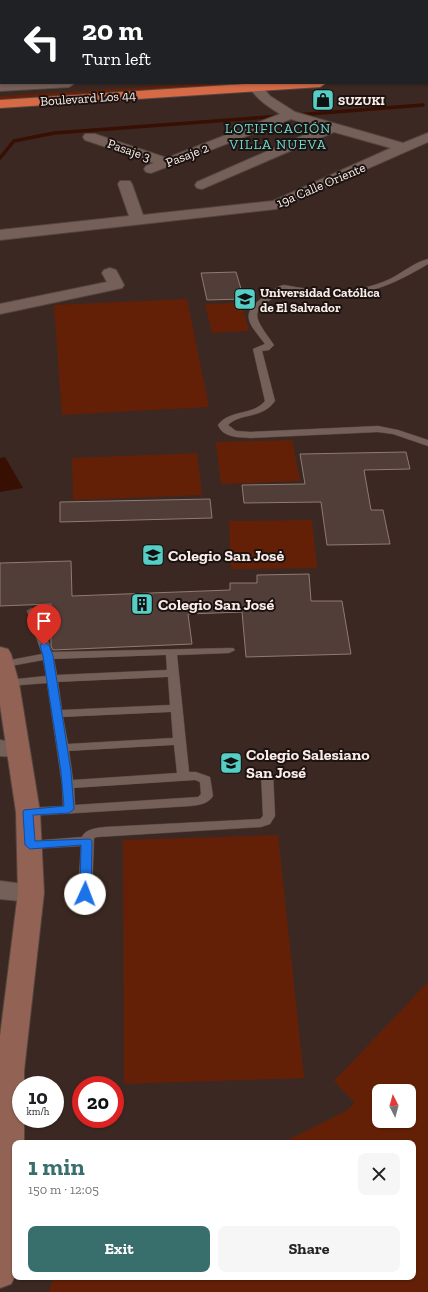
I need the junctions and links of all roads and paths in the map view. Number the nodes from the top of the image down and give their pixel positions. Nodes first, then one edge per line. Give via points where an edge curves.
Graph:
1 (52, 84) edge
2 (152, 84) edge
3 (304, 84) edge
4 (0, 87) edge
5 (255, 87) junction
6 (0, 94) edge
7 (0, 104) edge
8 (290, 115) junction
9 (333, 127) junction
10 (90, 137) dead end
11 (428, 137) edge
12 (405, 148) junction
13 (168, 163) junction
14 (151, 169) dead end
15 (125, 184) dead end
16 (202, 184) dead end
17 (138, 221) junction
18 (0, 235) edge
19 (428, 261) edge
20 (110, 273) dead end
21 (0, 309) edge
22 (428, 443) edge
23 (32, 610) dead end
24 (229, 650) dead end
25 (171, 652) junction
26 (48, 656) junction
27 (4, 667) edge
28 (173, 674) junction
29 (52, 679) junction
30 (177, 708) junction
31 (57, 714) junction
32 (180, 741) junction
33 (9, 748) edge
34 (62, 748) junction
35 (267, 773) dead end
36 (183, 776) junction
37 (68, 784) junction
38 (69, 809) junction
39 (28, 812) junction
40 (87, 841) junction
41 (30, 845) junction
42 (0, 890) edge
43 (31, 892) junction
44 (85, 894) dead end
45 (5, 1070) edge
46 (2, 1257) edge

1 - 4 street
2 - 6 highway, Boulevard Los 44
3 - 5 highway, Boulevard Los 44
5 - 7 highway, Boulevard Los 44
5 - 8 street via 265,99
8 - 9 street
8 - 13 street, Pasaje 2
9 - 12 street
9 - 16 street
10 - 13 street, Pasaje 3
11 - 12 street, 19a Calle Oriente
12 - 17 street, 19a Calle Oriente via 276,205
13 - 14 street, Pasaje 2
15 - 17 street
17 - 18 street, 19a Calle Oriente
19 - 22 lane via 378,287 332,295 284,287 256,306 252,316 270,345 256,349 270,401 259,410 228,420 223,425 228,432 250,435 378,429
20 - 21 street via 116,284
23 - 26 lane
24 - 25 lane
25 - 26 lane
25 - 28 lane
26 - 27 lane
26 - 29 lane
27 - 29 lane
27 - 33 street
28 - 29 lane
28 - 30 lane
29 - 31 lane
30 - 31 lane
30 - 32 lane
31 - 34 lane
32 - 34 lane
32 - 36 lane
33 - 39 street
34 - 37 lane
35 - 40 lane via 269,816 261,823 105,831 88,836
36 - 37 lane
36 - 38 lane via 196,776 206,780 207,796 190,802
37 - 38 lane
38 - 39 lane
39 - 41 street
40 - 41 lane
40 - 44 lane
41 - 43 street
42 - 43 street
43 - 45 street
45 - 46 street via 9,1186

